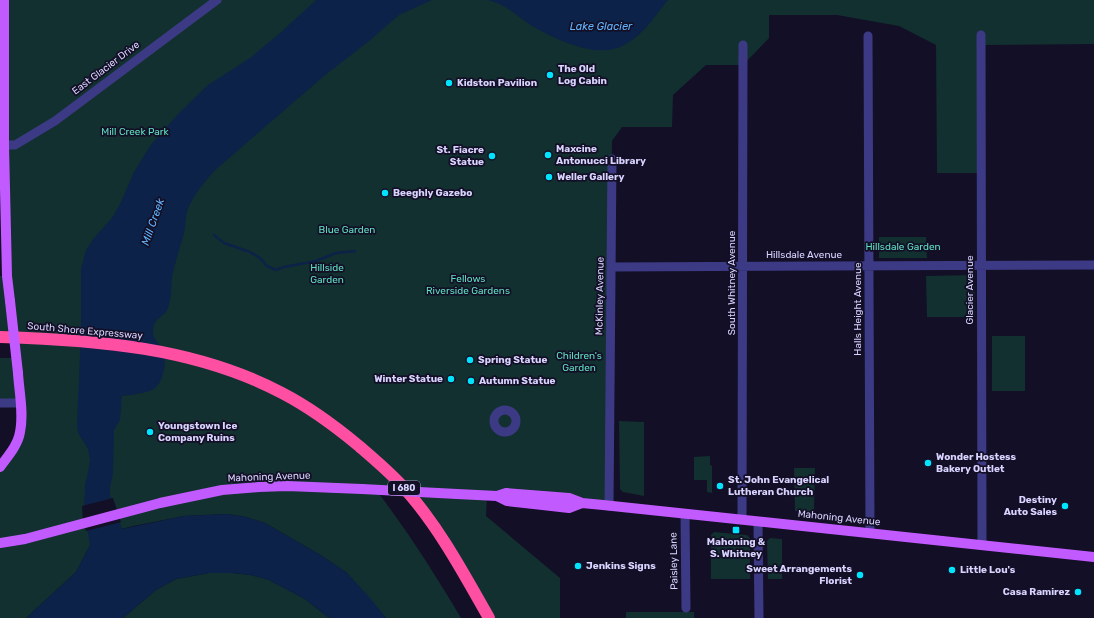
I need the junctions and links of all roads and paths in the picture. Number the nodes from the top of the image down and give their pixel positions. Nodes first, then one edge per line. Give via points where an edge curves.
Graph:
1 (4, 0) edge
2 (217, 0) edge
3 (2, 22) edge
4 (981, 35) dead end
5 (868, 36) dead end
6 (743, 45) dead end
7 (2, 145) edge
8 (612, 159) dead end
9 (981, 265) junction
10 (1094, 265) edge
11 (743, 266) junction
12 (869, 266) junction
13 (611, 267) junction
14 (4, 276) edge
15 (0, 338) edge
16 (0, 403) edge
17 (20, 403) junction
18 (0, 467) edge
19 (608, 506) junction
20 (685, 514) junction
21 (742, 520) junction
22 (758, 522) junction
23 (870, 533) junction
24 (0, 543) edge
25 (982, 545) junction
26 (1094, 557) edge
27 (686, 608) dead end
28 (489, 618) edge
29 (759, 618) edge

1 - 3 main road
2 - 7 street, East Glacier Drive via 55,121 15,145
3 - 7 main road
4 - 9 street, Glacier Avenue
5 - 12 street, Halls Height Avenue
6 - 11 street, South Whitney Avenue
7 - 14 main road
8 - 13 street, McKinley Avenue
9 - 10 street, Hillsdale Avenue
9 - 12 street, Hillsdale Avenue
9 - 25 street, Glacier Avenue
11 - 12 street, Hillsdale Avenue
11 - 13 street, Hillsdale Avenue
11 - 21 street, South Whitney Avenue
12 - 23 street, Halls Height Avenue
13 - 19 street, McKinley Avenue
14 - 17 main road, bridge via 10,301
15 - 28 highway, South Shore Expressway / I 680 via 130,346 173,354 239,374 282,393 348,437 405,489 449,549
16 - 17 street
17 - 18 main road via 21,431
19 - 20 main road, Mahoning Avenue
19 - 24 main road, Mahoning Avenue, bridge via 582,503 569,498 506,493 498,496 287,486 235,489 184,497 25,539
20 - 21 main road, Mahoning Avenue
20 - 27 street, Paisley Lane
21 - 22 main road, Mahoning Avenue
22 - 23 main road, Mahoning Avenue
22 - 29 street
23 - 25 main road, Mahoning Avenue
25 - 26 main road, Mahoning Avenue

